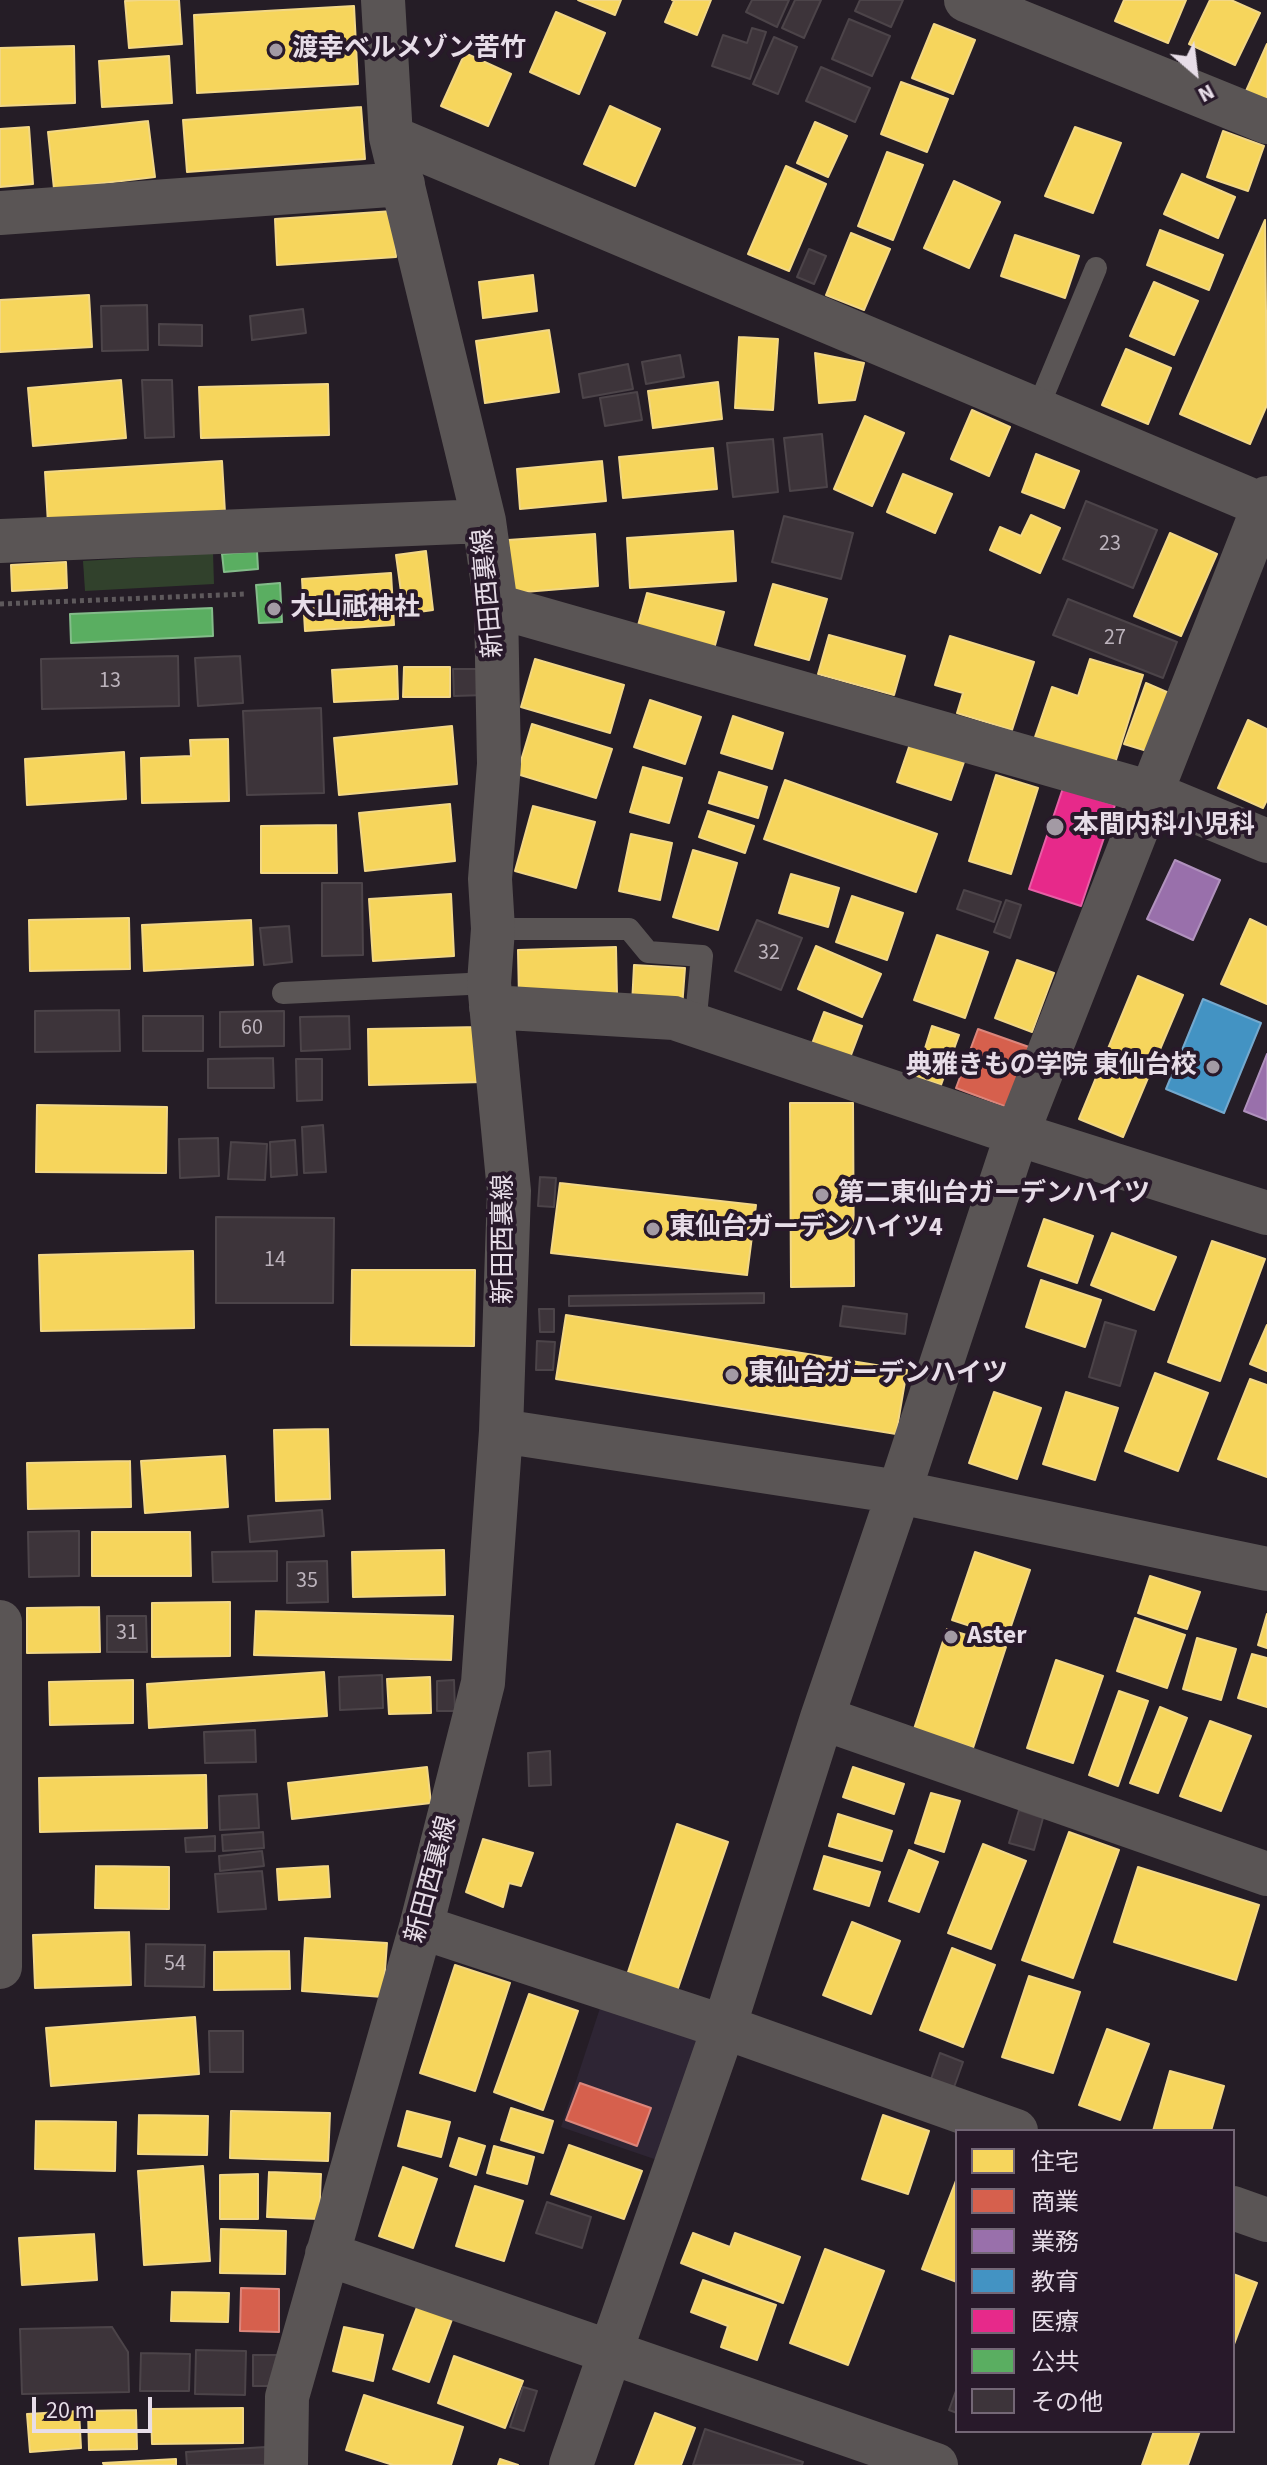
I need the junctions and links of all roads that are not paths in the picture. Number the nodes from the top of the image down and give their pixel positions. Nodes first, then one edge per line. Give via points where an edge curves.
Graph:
1 (383, 0) edge
2 (966, 0) edge
3 (1267, 122) edge
4 (391, 137) junction
5 (403, 184) junction
6 (0, 213) edge
7 (1096, 268) dead end
8 (1037, 410) junction
9 (1266, 504) edge
10 (484, 521) junction
11 (0, 541) edge
12 (496, 606) junction
13 (1151, 793) junction
14 (1267, 841) edge
15 (493, 929) junction
16 (283, 993) dead end
17 (490, 995) junction
18 (695, 1025) junction
19 (1017, 1134) junction
20 (1267, 1213) edge
21 (501, 1431) junction
22 (899, 1492) junction
23 (1267, 1569) edge
24 (0, 1622) edge
25 (822, 1718) junction
26 (1267, 1874) edge
27 (421, 1927) junction
28 (0, 1930) edge
29 (0, 1967) edge
30 (724, 2027) junction
31 (1010, 2129) edge
32 (1235, 2209) edge
33 (1267, 2220) edge
34 (327, 2254) junction
35 (610, 2353) junction
36 (286, 2465) edge
37 (571, 2465) edge
38 (936, 2465) edge

1 - 4 street, 新田西裏線
2 - 3 street
4 - 5 street, 新田西裏線
4 - 8 street
5 - 6 street
5 - 10 street, 新田西裏線
7 - 8 lane
8 - 9 street
9 - 13 street
10 - 11 street
10 - 12 street, 新田西裏線
12 - 13 street
12 - 15 street, 新田西裏線 via 499,764 490,879
13 - 14 street
13 - 19 street
15 - 17 street, 新田西裏線
15 - 18 lane via 629,929 648,952 702,956
16 - 17 lane
17 - 18 street
17 - 21 street, 新田西裏線 via 509,1191
18 - 19 street
19 - 20 street
19 - 22 street
21 - 22 street
21 - 27 street, 新田西裏線 via 483,1683
22 - 23 street
22 - 25 street
24 - 28 street
25 - 26 street
25 - 30 street
27 - 30 street
27 - 34 street, 新田西裏線
28 - 29 street
30 - 31 street
30 - 35 street
32 - 33 street
34 - 35 street
34 - 36 street, 新田西裏線 via 287,2397
35 - 37 street
35 - 38 street

